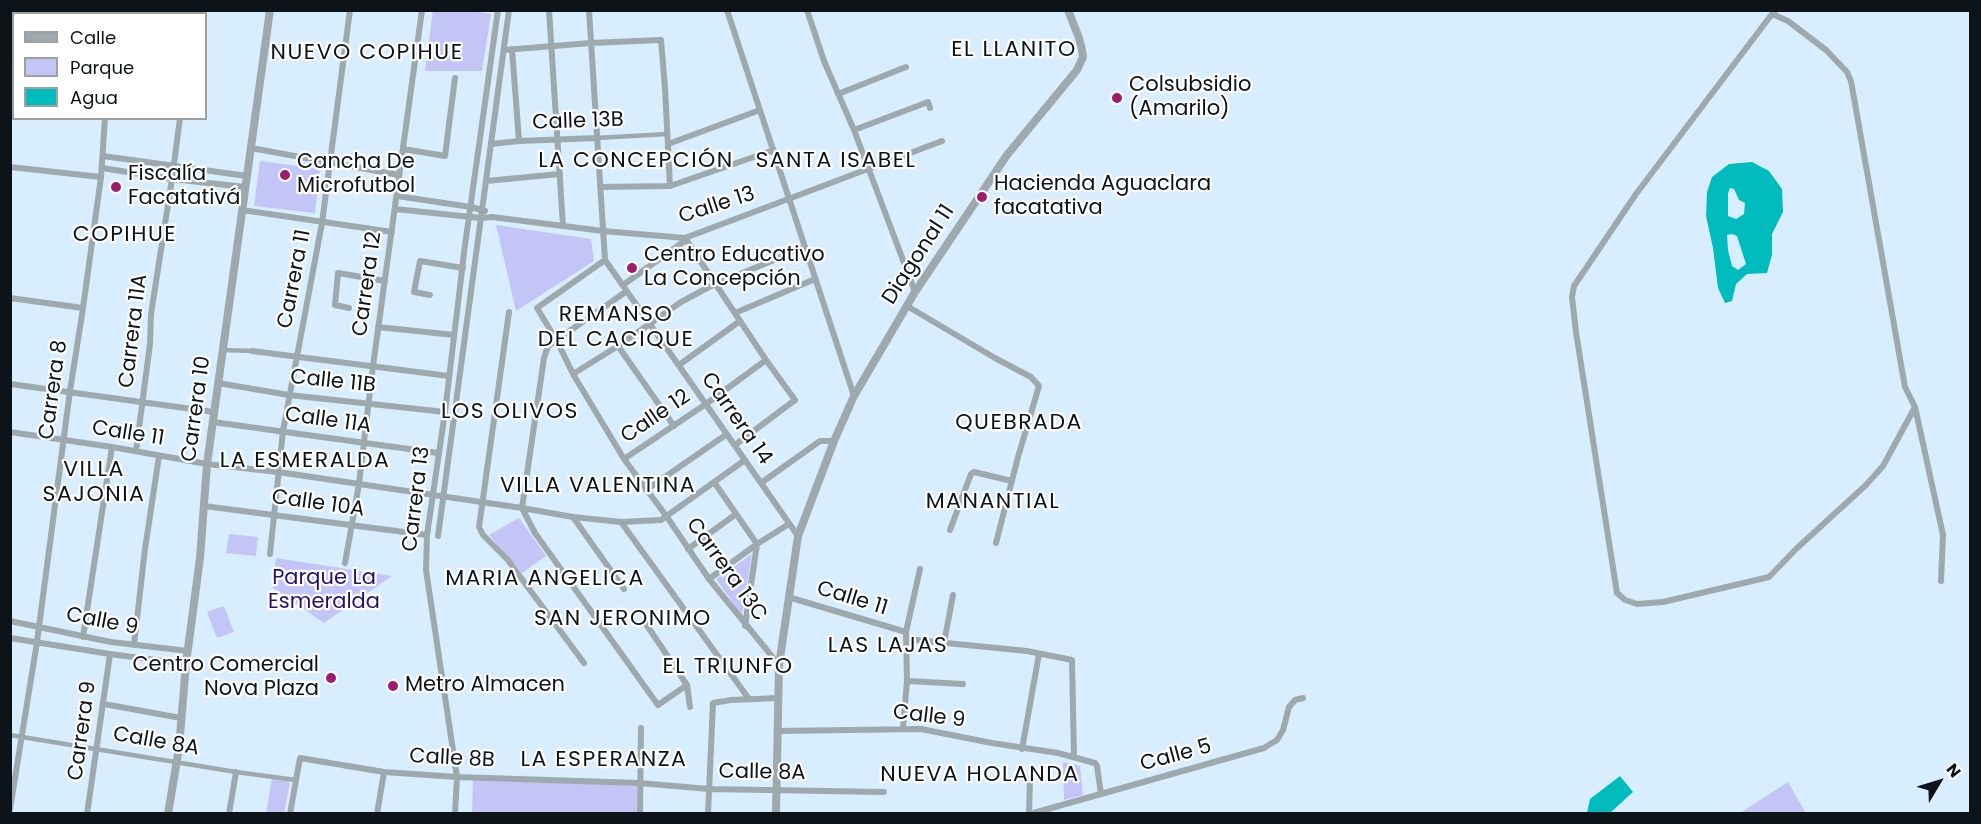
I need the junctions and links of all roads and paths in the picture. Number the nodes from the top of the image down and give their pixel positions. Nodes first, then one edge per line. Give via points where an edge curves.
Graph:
1 (270, 10) edge
2 (350, 10) edge
3 (422, 10) edge
4 (498, 10) edge
5 (510, 10) edge
6 (549, 10) edge
7 (589, 10) edge
8 (727, 10) edge
9 (807, 10) edge
10 (1068, 10) edge
11 (1774, 12) edge
12 (591, 43) junction
13 (552, 46) junction
14 (512, 48) junction
15 (504, 50) junction
16 (906, 67) dead end
17 (455, 78) dead end
18 (838, 94) junction
19 (930, 108) dead end
20 (760, 110) junction
21 (105, 120) edge
22 (180, 120) edge
23 (854, 130) junction
24 (667, 134) junction
25 (597, 138) junction
26 (557, 139) junction
27 (519, 141) junction
28 (942, 141) dead end
29 (491, 144) junction
30 (668, 144) junction
31 (251, 148) junction
32 (403, 149) junction
33 (774, 150) junction
34 (102, 156) junction
35 (329, 162) junction
36 (174, 166) junction
37 (10, 168) edge
38 (102, 168) junction
39 (867, 168) junction
40 (560, 174) junction
41 (399, 175) junction
42 (247, 176) junction
43 (100, 177) junction
44 (172, 179) junction
45 (486, 180) junction
46 (670, 186) junction
47 (245, 187) junction
48 (600, 187) junction
49 (397, 196) junction
50 (790, 199) junction
51 (471, 207) junction
52 (395, 209) junction
53 (242, 210) junction
54 (482, 210) junction
55 (470, 217) junction
56 (492, 217) junction
57 (481, 218) junction
58 (322, 223) junction
59 (563, 226) junction
60 (603, 231) junction
61 (392, 232) junction
62 (686, 239) junction
63 (805, 247) junction
64 (605, 260) junction
65 (463, 268) junction
66 (815, 279) junction
67 (385, 280) junction
68 (716, 285) junction
69 (625, 288) junction
70 (915, 292) junction
71 (430, 295) dead end
72 (10, 298) edge
73 (907, 306) junction
74 (83, 308) junction
75 (349, 308) dead end
76 (509, 312) dead end
77 (735, 314) junction
78 (740, 321) junction
79 (650, 324) junction
80 (378, 327) junction
81 (454, 335) junction
82 (557, 341) junction
83 (618, 346) junction
84 (223, 350) junction
85 (252, 351) joint
86 (297, 355) junction
87 (766, 360) junction
88 (679, 365) junction
89 (373, 366) junction
90 (573, 374) junction
91 (449, 376) junction
92 (218, 383) junction
93 (10, 384) edge
94 (70, 392) junction
95 (289, 395) junction
96 (854, 396) junction
97 (142, 402) junction
98 (369, 403) junction
99 (706, 404) junction
100 (1915, 407) junction
101 (214, 412) junction
102 (445, 412) junction
103 (213, 422) junction
104 (674, 426) junction
105 (283, 431) junction
106 (10, 432) edge
107 (727, 434) junction
108 (64, 441) junction
109 (834, 441) junction
110 (362, 443) junction
111 (735, 446) junction
112 (112, 447) junction
113 (136, 452) junction
114 (438, 453) junction
115 (159, 456) junction
116 (624, 459) junction
117 (745, 460) junction
118 (207, 464) junction
119 (278, 472) junction
120 (1012, 481) junction
121 (714, 482) junction
122 (761, 483) junction
123 (359, 484) junction
124 (646, 490) junction
125 (433, 495) junction
126 (443, 496) junction
127 (482, 503) junction
128 (204, 506) junction
129 (522, 508) junction
130 (273, 514) junction
131 (736, 514) junction
132 (573, 517) junction
133 (668, 517) junction
134 (621, 522) junction
135 (789, 524) junction
136 (352, 526) junction
137 (950, 530) dead end
138 (427, 535) junction
139 (438, 536) dead end
140 (798, 536) junction
141 (996, 543) dead end
142 (757, 544) junction
143 (688, 549) junction
144 (270, 554) dead end
145 (345, 562) dead end
146 (920, 569) dead end
147 (709, 579) junction
148 (1941, 581) dead end
149 (624, 589) dead end
150 (953, 595) dead end
151 (788, 597) junction
152 (10, 621) edge
153 (646, 624) dead end
154 (39, 626) junction
155 (745, 626) junction
156 (906, 636) junction
157 (82, 637) junction
158 (10, 638) edge
159 (38, 642) junction
160 (944, 643) junction
161 (134, 645) junction
162 (188, 651) junction
163 (110, 654) junction
164 (1039, 654) junction
165 (584, 663) dead end
166 (186, 664) junction
167 (778, 665) junction
168 (907, 681) junction
169 (963, 684) dead end
170 (687, 685) junction
171 (779, 698) junction
172 (1304, 698) dead end
173 (749, 699) junction
174 (104, 704) junction
175 (690, 707) dead end
176 (180, 718) junction
177 (641, 728) dead end
178 (903, 728) junction
179 (777, 731) junction
180 (10, 735) edge
181 (22, 736) junction
182 (98, 748) junction
183 (1022, 749) junction
184 (1074, 757) junction
185 (177, 763) junction
186 (236, 772) junction
187 (384, 772) junction
188 (457, 777) junction
189 (1030, 779) dead end
190 (296, 780) junction
191 (640, 783) junction
192 (708, 789) junction
193 (777, 790) junction
194 (884, 792) dead end
195 (1101, 794) junction
196 (10, 809) edge
197 (87, 813) edge
198 (168, 813) edge
199 (229, 813) edge
200 (290, 813) edge
201 (377, 813) edge
202 (455, 813) edge
203 (640, 813) edge
204 (708, 813) edge
205 (776, 813) edge
206 (1030, 813) edge

1 - 31 street, Carrera 10
2 - 35 street, Carrera 11
3 - 32 street, Carrera 12
4 - 51 street, Carrera 13
5 - 15 street, Carrera 13
6 - 13 street
7 - 12 street
8 - 20 street
9 - 18 street
10 - 70 street, Diagonal 11 via 1082,50 1077,70 1007,155
11 - 100 street via 1826,50 1851,81 1905,387
11 - 100 street via 1636,195 1574,286 1576,332 1617,593 1637,604 1663,602 1768,577 1883,466
12 - 13 street
12 - 24 street via 661,40
12 - 25 street
13 - 14 street
13 - 26 street
14 - 15 street
14 - 27 street
15 - 29 street, Carrera 13
16 - 18 street
17 - 32 street via 445,156
18 - 23 street
19 - 23 street via 928,102
20 - 30 street
20 - 33 street
21 - 34 street, Carrera 8
22 - 36 street
23 - 39 street
24 - 25 street, Calle 13B
24 - 30 street
25 - 26 street, Calle 13B
25 - 48 street
26 - 27 street, Calle 13B
26 - 40 street
27 - 29 street, Calle 13B
28 - 39 street, Calle 13
29 - 45 street, Carrera 13
30 - 46 street
31 - 35 street
31 - 42 street, Carrera 10
32 - 41 street, Carrera 12
33 - 46 street
33 - 50 street
34 - 36 street
34 - 38 street, Carrera 8
35 - 41 street
35 - 58 street, Carrera 11
36 - 42 street
36 - 44 street
37 - 43 street
38 - 43 street, Carrera 8
38 - 44 street
39 - 50 street, Calle 13
39 - 70 street
40 - 45 street
40 - 59 street
41 - 49 street, Carrera 12
42 - 47 street, Carrera 10
43 - 74 street, Carrera 8
44 - 47 street
44 - 97 street, Carrera 11A
45 - 54 street, Carrera 13
46 - 48 street
47 - 53 street, Carrera 10
48 - 60 street
49 - 51 street, Calle 13
49 - 52 street, Carrera 12
50 - 62 street, Calle 13
50 - 63 street
51 - 54 street, Calle 13
51 - 55 street, Carrera 13
52 - 55 street, Calle 13
52 - 61 street, Carrera 12
53 - 58 street
53 - 84 street, Carrera 10
54 - 56 street, Calle 13
54 - 57 street, Carrera 13
55 - 57 street, Calle 13
55 - 65 street, Carrera 13
56 - 57 street, Calle 13
56 - 59 street, Calle 13
57 - 126 street, Carrera 13
58 - 61 street
58 - 86 street, Carrera 11
59 - 60 street, Calle 13
60 - 62 street, Calle 13
60 - 64 street
61 - 67 street, Carrera 12
62 - 68 street
62 - 69 street
63 - 66 street
63 - 68 street
64 - 69 street, Carrera 14
64 - 82 street, Carrera 13C via 537,308
65 - 71 street via 420,261 414,292
65 - 81 street, Carrera 13
66 - 77 street
66 - 96 street
67 - 75 street via 338,273 335,305
67 - 80 street, Carrera 12
68 - 77 street
68 - 79 street via 681,302
69 - 79 street, Carrera 14
69 - 82 street
70 - 73 street, Diagonal 11
72 - 74 street
73 - 96 street, Diagonal 11
73 - 120 street via 1031,377 1040,386
74 - 94 street, Carrera 8
76 - 127 street
77 - 78 street
78 - 87 street
78 - 88 street
79 - 83 street
79 - 88 street, Carrera 14
80 - 81 street
80 - 89 street, Carrera 12
81 - 91 street, Carrera 13
82 - 90 street, Carrera 13C
82 - 129 street via 548,346 544,358
83 - 90 street
83 - 104 street
84 - 85 street
84 - 92 street, Carrera 10
85 - 86 street
86 - 89 street
86 - 95 street, Carrera 11
87 - 99 street, Calle 12
87 - 111 street via 795,400
88 - 99 street, Carrera 14
89 - 91 street
89 - 98 street, Carrera 12
90 - 116 street, Carrera 13C
91 - 102 street, Carrera 13
92 - 95 street, Calle 11B
92 - 101 street, Carrera 10
93 - 94 street
94 - 97 street
94 - 108 street, Carrera 8
95 - 98 street, Calle 11B
95 - 105 street, Carrera 11
96 - 109 street, Diagonal 11
97 - 101 street
97 - 113 street, Carrera 11A
98 - 102 street, Calle 11B
98 - 110 street, Carrera 12
99 - 104 street, Calle 12
99 - 107 street, Carrera 14
100 - 148 street via 1943,535
101 - 103 street, Carrera 10
102 - 114 street, Carrera 13
103 - 105 street, Calle 11A
103 - 118 street, Carrera 10
104 - 116 street, Calle 12
105 - 110 street, Calle 11A
105 - 119 street, Carrera 11
106 - 108 street, Calle 11
107 - 111 street, Carrera 14
107 - 124 street
108 - 112 street, Calle 11
108 - 154 street, Carrera 8
109 - 122 street via 820,441
109 - 140 street, Diagonal 11
110 - 114 street, Calle 11A
110 - 123 street, Carrera 12
111 - 117 street, Carrera 14
112 - 113 street, Calle 11
112 - 157 street
113 - 115 street, Calle 11
114 - 125 street, Carrera 13
115 - 118 street, Calle 11
115 - 161 street
116 - 124 street, Carrera 13C
117 - 121 street
117 - 122 street, Carrera 14
118 - 119 street, Calle 11
118 - 128 street, Carrera 10
119 - 123 street, Calle 11
119 - 130 street, Carrera 11
120 - 137 street via 971,474
120 - 141 street
121 - 131 street
121 - 133 street
122 - 135 street, Carrera 14
123 - 125 street, Calle 11
123 - 136 street, Carrera 12
124 - 133 street, Carrera 13C
125 - 126 street, Calle 11
125 - 138 street, Carrera 13
126 - 127 street, Calle 11
126 - 139 street, Carrera 13
127 - 129 street, Calle 11
127 - 165 street via 479,527 483,536 507,559
128 - 130 street, Calle 10A
128 - 162 street, Carrera 10
129 - 132 street, Calle 11
129 - 170 street via 535,533 658,705
130 - 136 street, Calle 10A
130 - 144 street, Carrera 11
131 - 142 street
131 - 143 street
132 - 134 street, Calle 11
132 - 149 street
133 - 134 street, Calle 11 via 651,522
133 - 143 street, Carrera 13C
134 - 173 street
135 - 140 street, Carrera 14
135 - 142 street
136 - 138 street, Calle 10A
136 - 145 street, Carrera 12
138 - 188 street, Carrera 13 via 426,570
140 - 151 street, Diagonal 11
142 - 147 street
142 - 155 street
143 - 147 street, Carrera 13C
146 - 156 street
147 - 155 street, Carrera 13C
150 - 160 street
151 - 156 street, Calle 11
151 - 167 street, Diagonal 11
152 - 154 street, Calle 9
153 - 170 street
154 - 157 street, Calle 9
154 - 159 street, Carrera 8
155 - 167 street, Carrera 13C
156 - 160 street, Calle 11
156 - 168 street
157 - 161 street, Calle 9
158 - 159 street, Calle 9
159 - 163 street, Calle 9
159 - 181 street, Carrera 8
160 - 164 street, Calle 11
161 - 162 street, Calle 9
162 - 166 street, Carrera 10
163 - 166 street, Calle 9
163 - 174 street, Carrera 9
164 - 183 street
164 - 184 street, Calle 11 via 1072,660
166 - 176 street, Carrera 10
167 - 171 street, Diagonal 11
168 - 169 street
168 - 178 street
170 - 175 street
171 - 173 street
171 - 179 street, Diagonal 11
172 - 195 street, Calle 5 via 1295,700 1277,740 1264,748
173 - 192 street via 713,703
174 - 176 street
174 - 182 street, Carrera 9
176 - 185 street, Carrera 10
177 - 191 street
178 - 179 street, Calle 9
178 - 183 street, Calle 9
179 - 193 street, Diagonal 11
180 - 181 street, Calle 8A
181 - 182 street, Calle 8A
181 - 196 street, Carrera 8
182 - 185 street, Calle 8A
182 - 197 street, Carrera 9
183 - 184 street, Calle 9
184 - 195 street via 1095,763
185 - 186 street, Calle 8A
185 - 198 street, Carrera 10
186 - 190 street, Calle 8A
186 - 199 street
187 - 188 street, Calle 8B
187 - 190 street, Calle 8B via 300,758
187 - 201 street
188 - 191 street, Calle 8B
188 - 202 street, Carrera 13
189 - 206 street
190 - 200 street
191 - 192 street, Calle 8A
191 - 203 street
192 - 193 street, Calle 8A
192 - 204 street
193 - 194 street, Calle 8A
193 - 205 street, Diagonal 11
195 - 206 street, Calle 5

